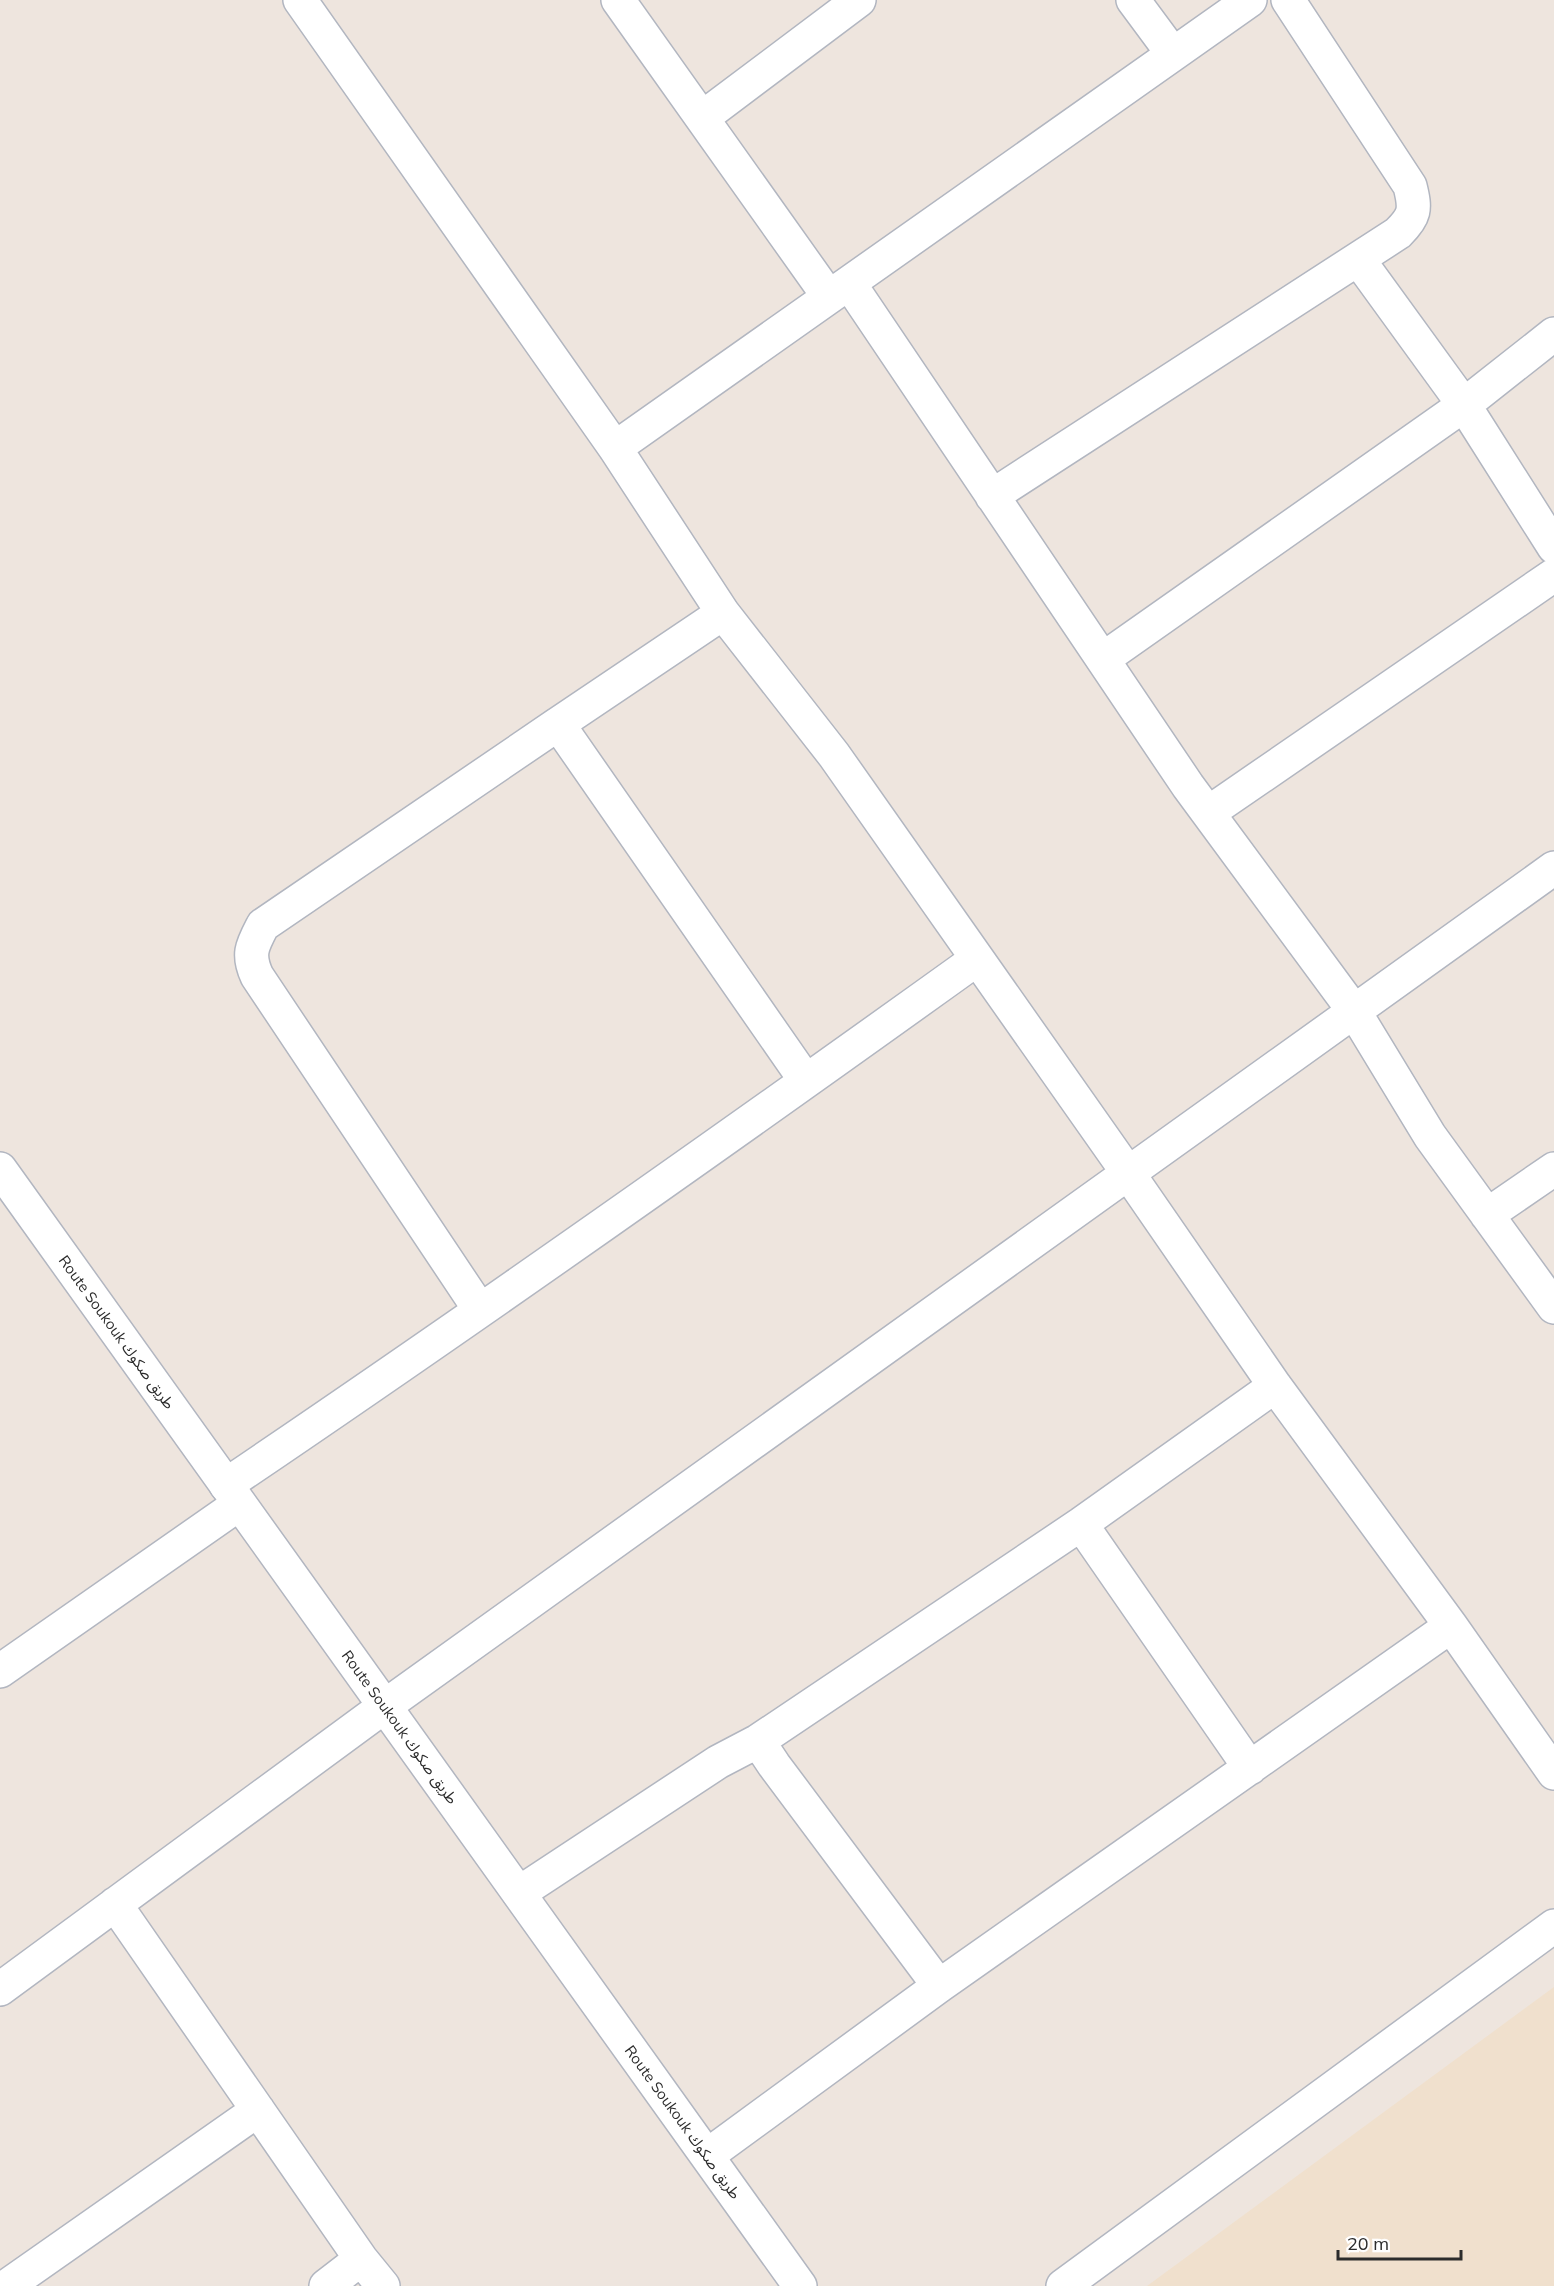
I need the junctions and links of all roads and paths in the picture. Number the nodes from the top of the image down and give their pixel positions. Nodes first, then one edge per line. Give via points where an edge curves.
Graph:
1 (300, 0) edge
2 (618, 0) edge
3 (859, 0) edge
4 (1133, 0) edge
5 (1250, 0) edge
6 (1288, 0) edge
7 (1173, 54) junction
8 (702, 118) junction
9 (1358, 259) junction
10 (839, 290) junction
11 (1554, 334) edge
12 (1464, 405) junction
13 (615, 448) junction
14 (992, 496) junction
15 (1554, 547) edge
16 (1554, 575) edge
17 (723, 613) junction
18 (1103, 659) junction
19 (558, 724) junction
20 (1208, 813) junction
21 (1554, 868) edge
22 (977, 959) junction
23 (1354, 1011) junction
24 (806, 1082) junction
25 (0, 1168) edge
26 (1554, 1169) edge
27 (1128, 1173) junction
28 (1487, 1215) junction
29 (1554, 1307) edge
30 (480, 1310) junction
31 (1275, 1386) junction
32 (232, 1494) junction
33 (1081, 1524) junction
34 (1451, 1626) junction
35 (0, 1670) edge
36 (385, 1706) junction
37 (758, 1741) junction
38 (1251, 1768) junction
39 (1554, 1773) edge
40 (519, 1893) junction
41 (115, 1904) junction
42 (1554, 1926) edge
43 (939, 1986) junction
44 (0, 1989) edge
45 (258, 2110) junction
46 (708, 2155) junction
47 (362, 2259) junction
48 (7, 2286) edge
49 (326, 2286) edge
50 (384, 2286) edge
51 (800, 2286) edge
52 (1064, 2286) edge

1 - 13 street
2 - 8 street
3 - 8 street
4 - 7 street
5 - 7 street
6 - 9 street via 1410,186 1414,204 1411,219 1398,233
7 - 10 street
8 - 10 street
9 - 12 street
9 - 14 street
10 - 13 street
10 - 14 street
11 - 12 street
12 - 15 street
12 - 18 street
13 - 17 street
14 - 18 street
16 - 20 street
17 - 19 street
17 - 22 street via 834,755
18 - 20 street
19 - 24 street
19 - 30 street via 263,925 252,946 250,961
20 - 23 street
21 - 23 street
22 - 24 street
22 - 27 street
23 - 27 street
23 - 28 street via 1430,1136
24 - 30 street
25 - 32 street, Route Soukouk طريق صكوك
26 - 28 street
27 - 31 street
27 - 36 street
28 - 29 street
30 - 32 street
31 - 33 street
31 - 34 street
32 - 35 street
32 - 36 street, Route Soukouk طريق صكوك
33 - 37 street
33 - 38 street
34 - 38 street
34 - 39 street
36 - 40 street, Route Soukouk طريق صكوك
36 - 41 street
37 - 40 street via 718,1762
37 - 43 street
38 - 43 street
40 - 46 street, Route Soukouk طريق صكوك
41 - 44 street
41 - 45 street
42 - 52 street
43 - 46 street
45 - 47 street
45 - 48 street
46 - 51 street, Route Soukouk طريق صكوك
47 - 49 street
47 - 50 street

